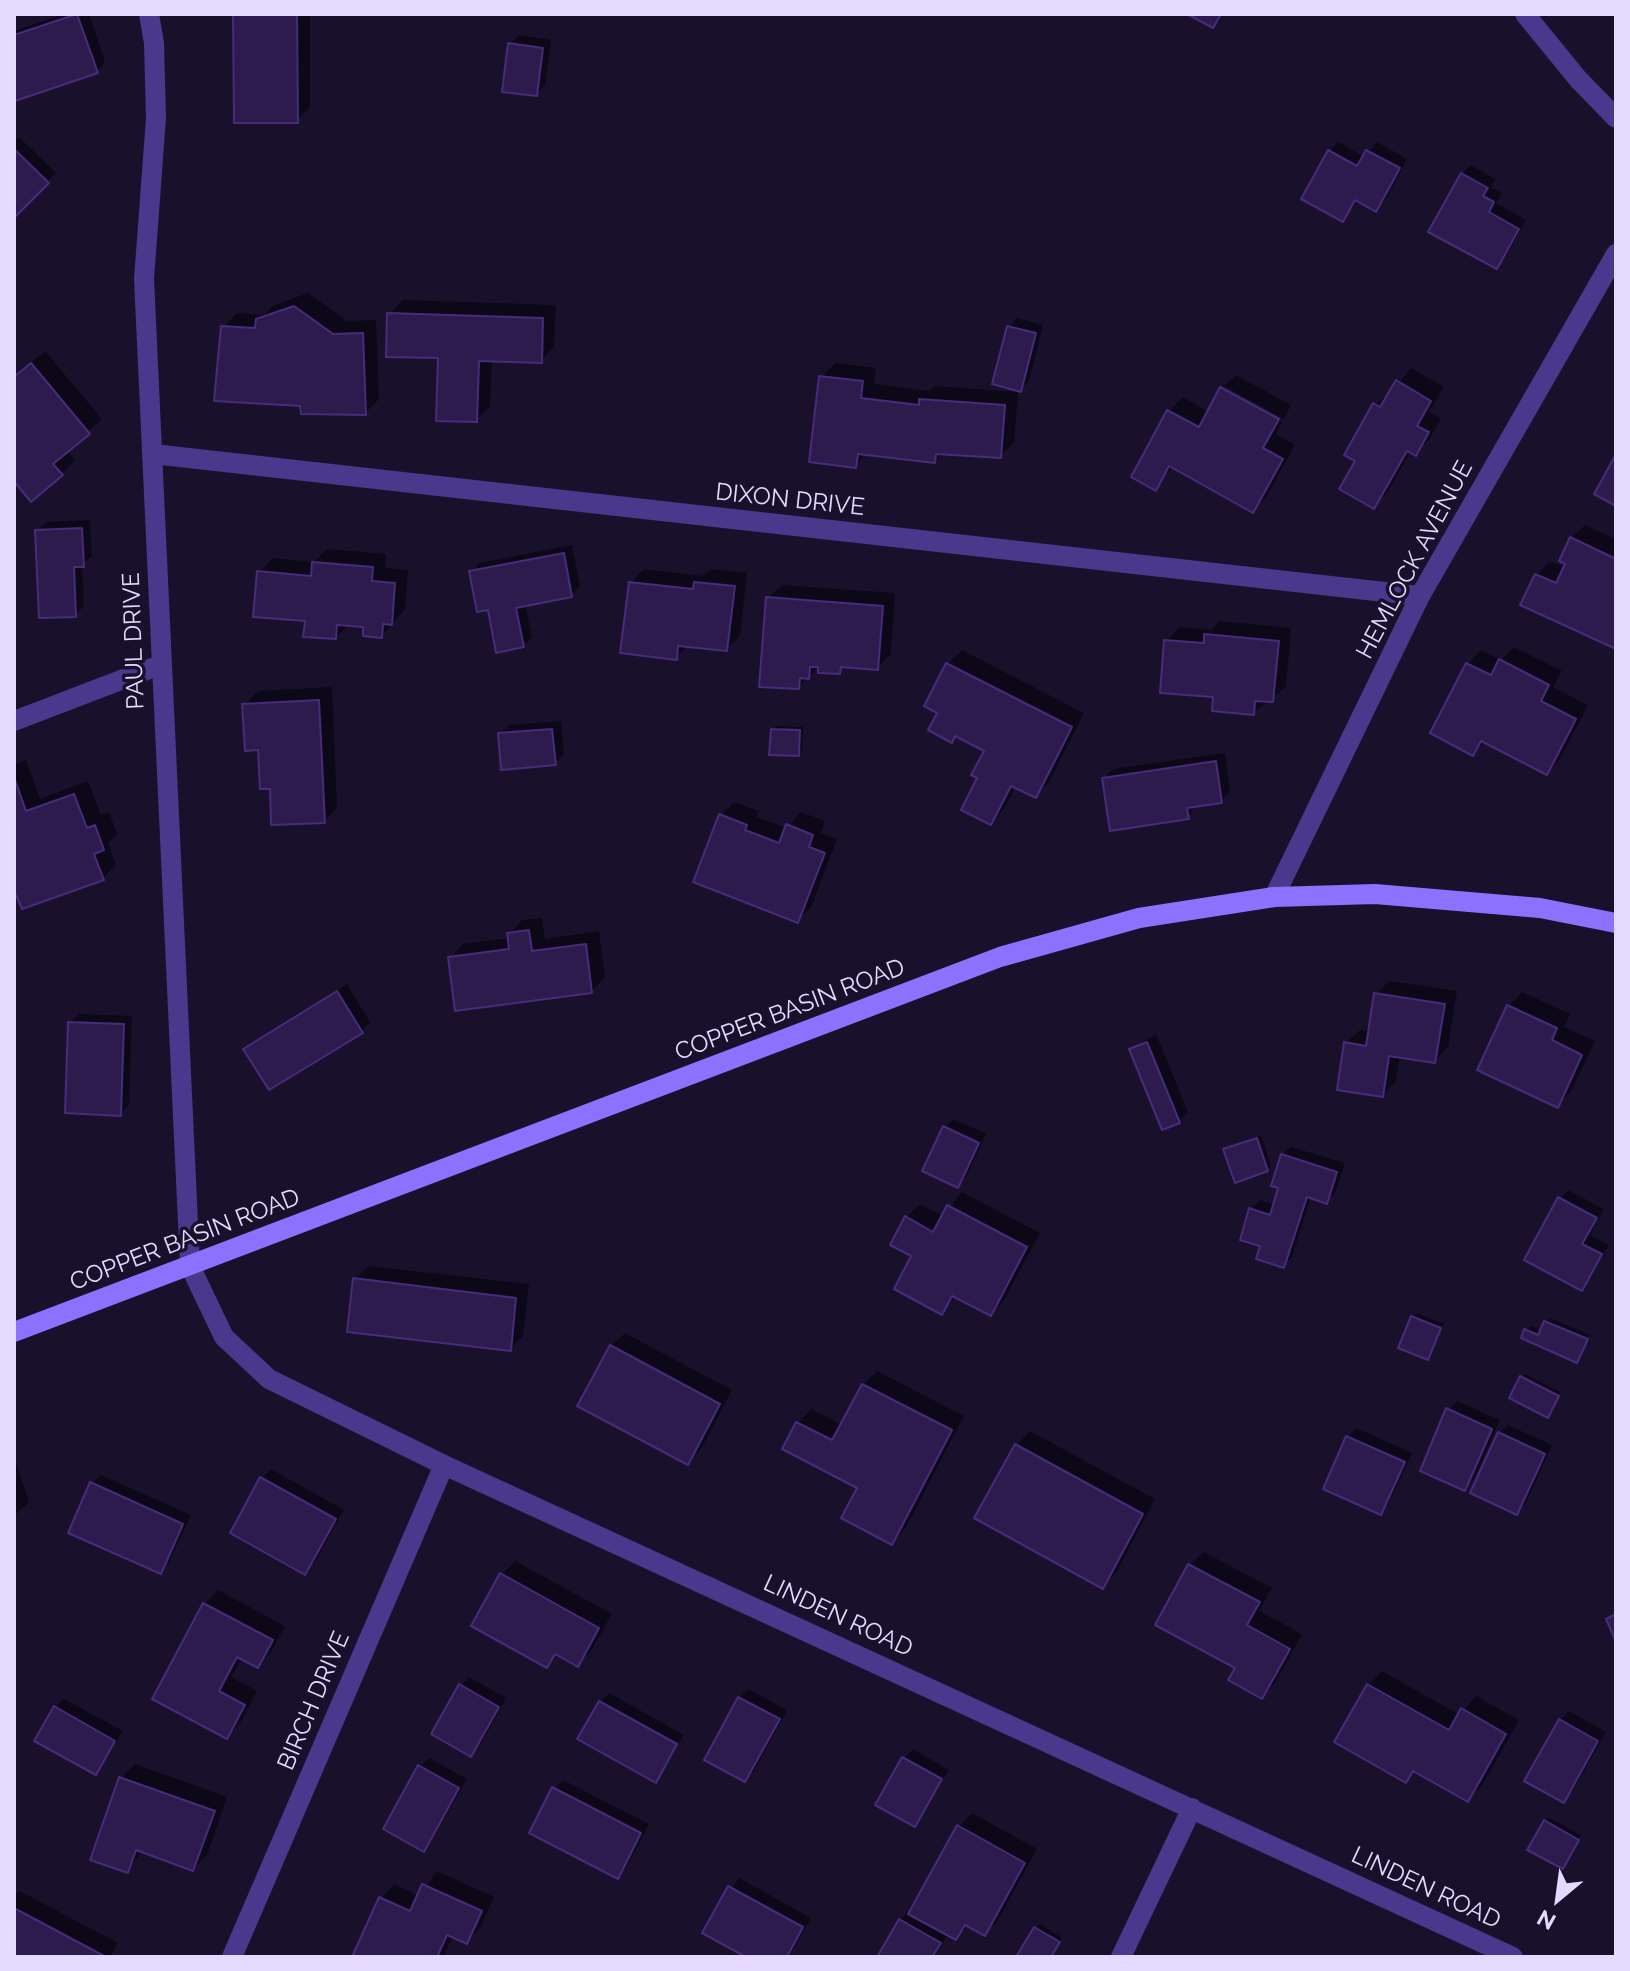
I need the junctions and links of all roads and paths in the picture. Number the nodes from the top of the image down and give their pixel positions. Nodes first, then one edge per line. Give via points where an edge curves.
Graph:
1 (149, 14) edge
2 (1525, 14) edge
3 (1616, 118) edge
4 (1616, 254) edge
5 (153, 454) junction
6 (1420, 596) junction
7 (160, 665) junction
8 (14, 721) edge
9 (1274, 897) junction
10 (1616, 923) edge
11 (190, 1266) junction
12 (14, 1332) edge
13 (444, 1465) junction
14 (1192, 1808) junction
15 (232, 1957) edge
16 (1121, 1957) edge
17 (1513, 1957) edge

1 - 5 street, PAUL DRIVE via 156,118 144,279
2 - 3 street
4 - 6 street, HEMLOCK AVENUE
5 - 6 street, DIXON DRIVE
5 - 7 street, PAUL DRIVE
6 - 9 street, HEMLOCK AVENUE
7 - 8 street
7 - 11 street, PAUL DRIVE
9 - 10 street, COPPER BASIN ROAD via 1440,897
9 - 11 street, COPPER BASIN ROAD via 1139,918 1000,957
11 - 12 street, COPPER BASIN ROAD
11 - 13 street, LINDEN ROAD via 224,1337 269,1379
13 - 14 street, LINDEN ROAD
13 - 15 street, BIRCH DRIVE
14 - 16 street
14 - 17 street, LINDEN ROAD

